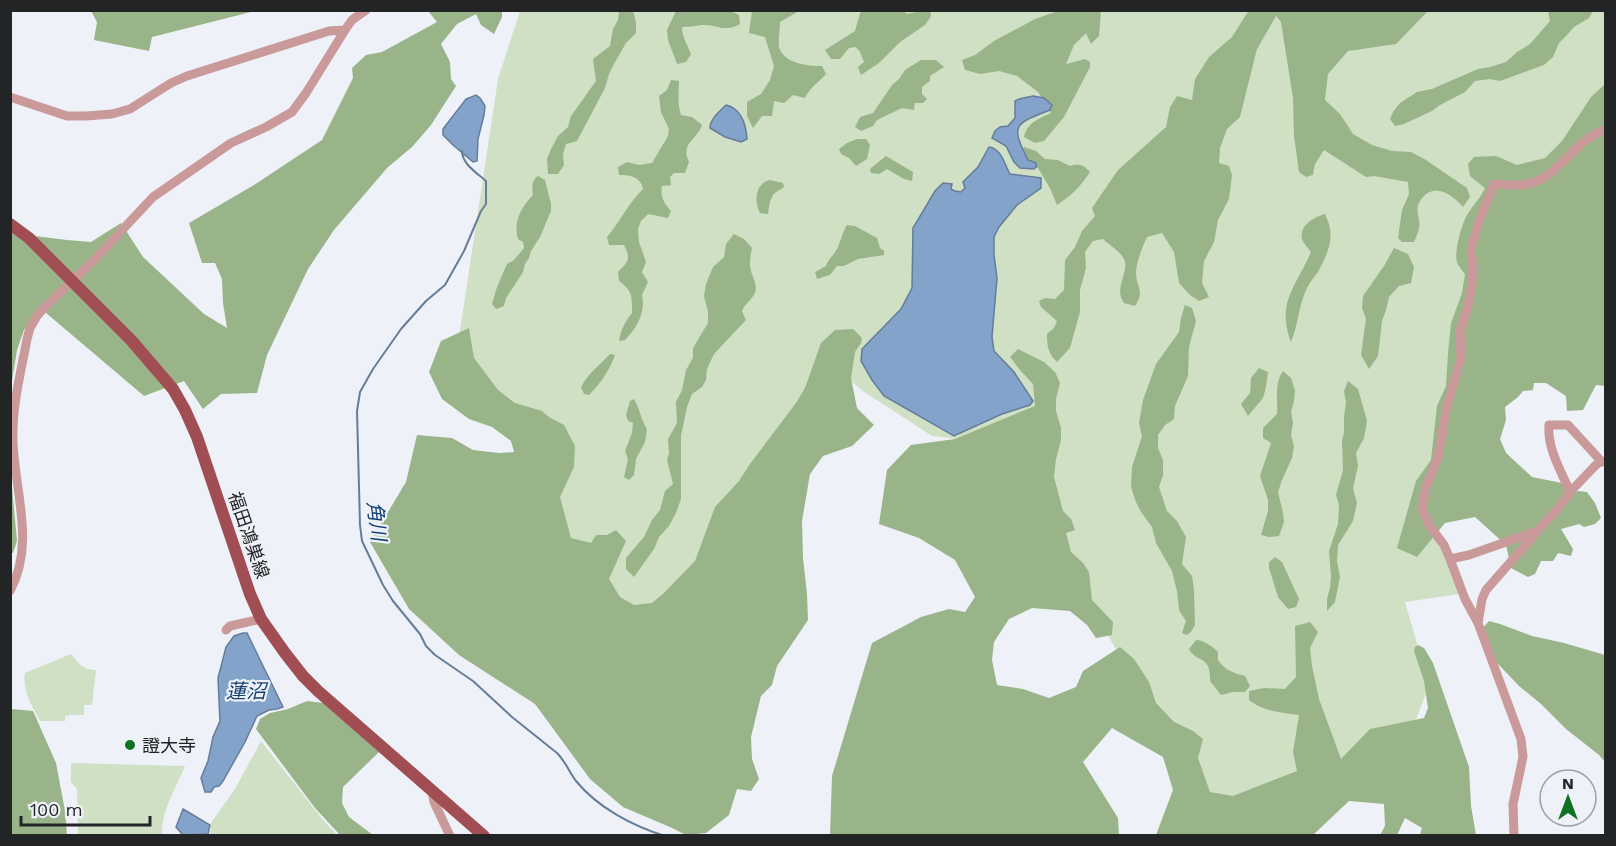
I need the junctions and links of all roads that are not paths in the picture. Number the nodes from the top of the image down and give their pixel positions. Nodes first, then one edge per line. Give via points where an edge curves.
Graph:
1 (366, 10) edge
2 (345, 30) junction
3 (10, 97) edge
4 (1605, 129) edge
5 (10, 224) edge
6 (72, 281) junction
7 (1604, 461) edge
8 (1570, 492) junction
9 (1537, 531) junction
10 (1450, 559) junction
11 (10, 591) edge
12 (261, 620) junction
13 (1478, 623) junction
14 (226, 630) dead end
15 (432, 790) junction
16 (450, 836) edge
17 (483, 836) edge
18 (1514, 836) edge

1 - 2 street
2 - 3 street via 187,76 130,109 112,114 67,116
2 - 6 street via 292,111 231,143 153,197
4 - 10 street via 1581,144 1544,178 1525,185 1494,184 1474,235 1472,285 1460,332 1461,358 1422,509
5 - 6 main road, 福田鴻巣線
6 - 11 street via 37,316 27,339 13,410 22,552
6 - 12 main road, 福田鴻巣線 via 173,388 197,438
7 - 8 street
7 - 8 street via 1568,425 1549,425 1550,444
8 - 9 street
9 - 10 street
9 - 13 street via 1486,591
10 - 13 street
12 - 14 street
12 - 15 main road, 福田鴻巣線 via 318,691
13 - 18 street via 1521,739 1523,757 1513,804
15 - 16 street
15 - 17 main road, 福田鴻巣線

